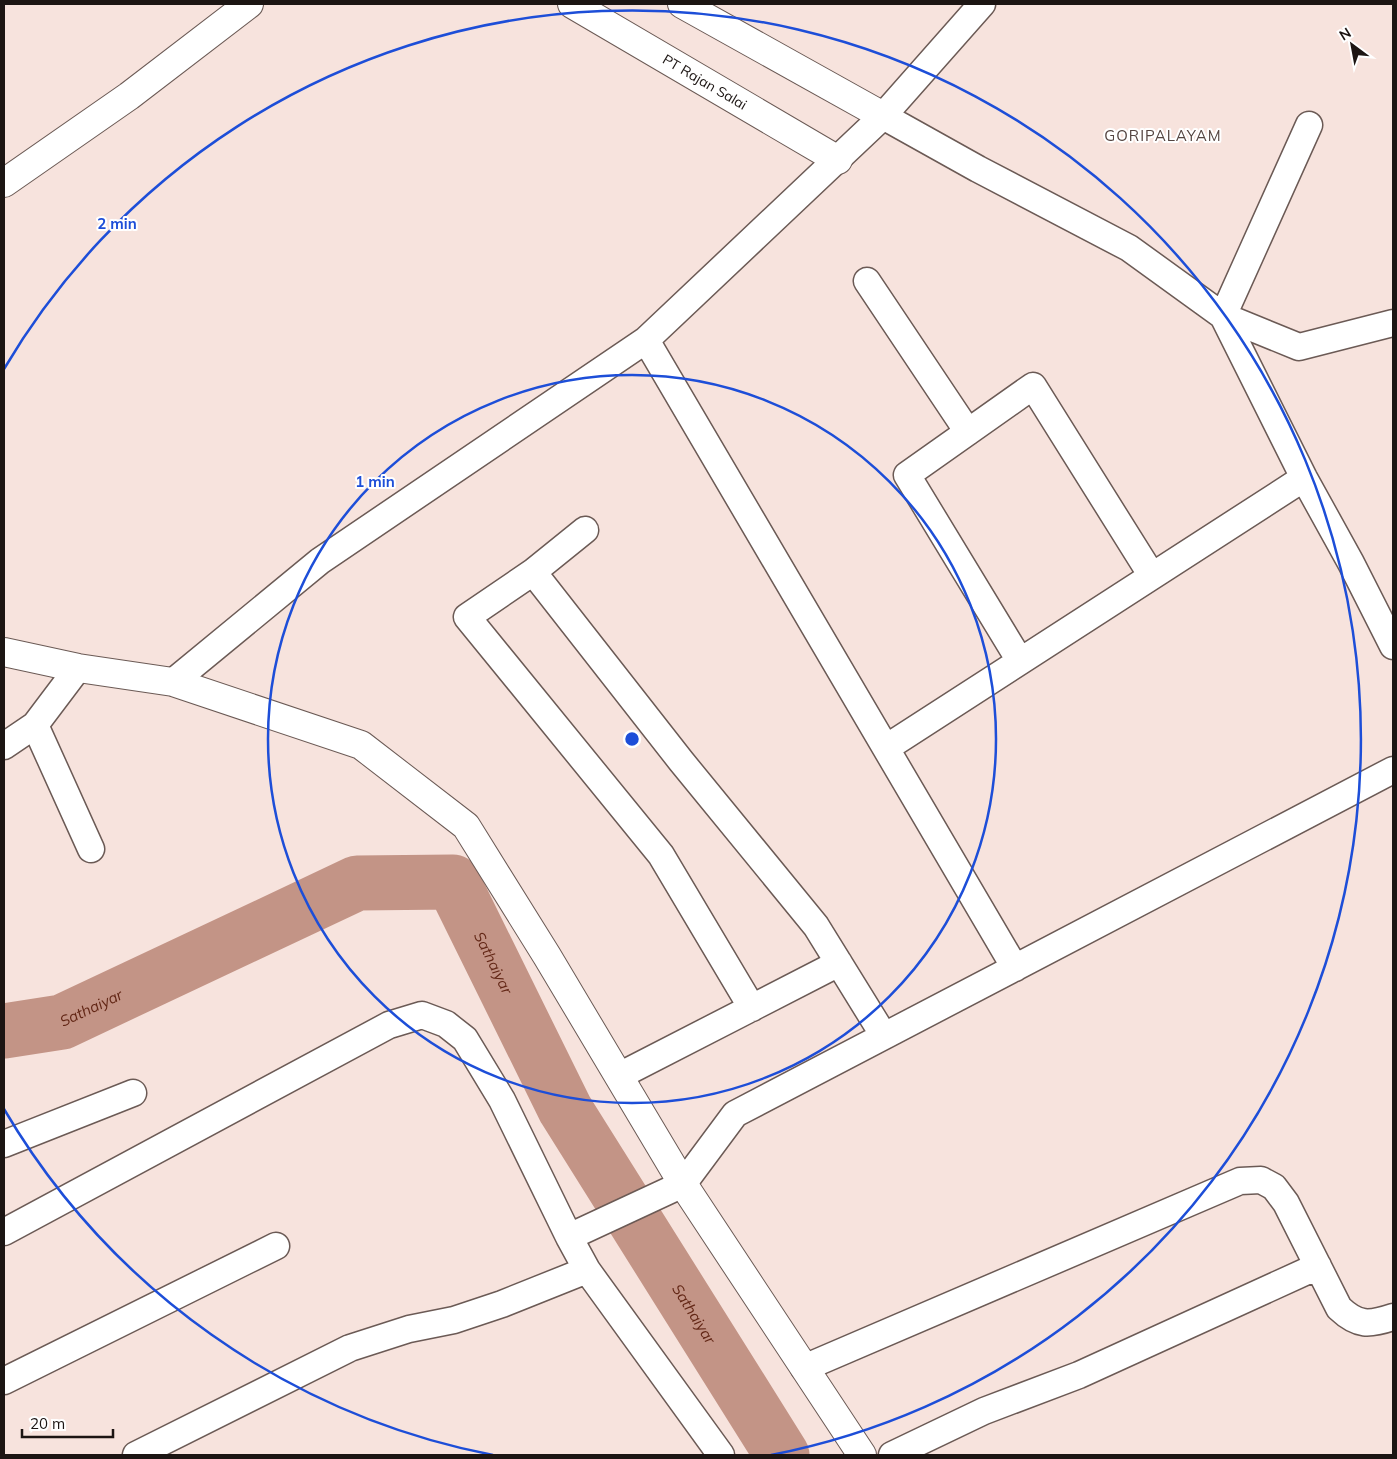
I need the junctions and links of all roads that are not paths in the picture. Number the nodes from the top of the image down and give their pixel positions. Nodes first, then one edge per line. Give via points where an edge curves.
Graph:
1 (249, 4) edge
2 (572, 4) edge
3 (682, 4) edge
4 (982, 4) edge
5 (883, 116) junction
6 (1309, 125) dead end
7 (838, 160) junction
8 (4, 183) edge
9 (867, 281) dead end
10 (1223, 316) junction
11 (1393, 323) edge
12 (646, 340) junction
13 (968, 432) junction
14 (1304, 478) junction
15 (585, 530) dead end
16 (533, 572) junction
17 (1152, 576) junction
18 (1393, 646) edge
19 (4, 652) edge
20 (1020, 661) junction
21 (78, 668) junction
22 (173, 682) junction
23 (35, 725) junction
24 (4, 746) edge
25 (886, 748) junction
26 (1393, 770) edge
27 (91, 849) dead end
28 (839, 963) junction
29 (1015, 968) junction
30 (752, 1008) junction
31 (884, 1036) junction
32 (619, 1076) junction
33 (133, 1093) dead end
34 (4, 1144) edge
35 (683, 1184) junction
36 (4, 1232) edge
37 (569, 1237) junction
38 (276, 1246) dead end
39 (1318, 1266) junction
40 (587, 1270) junction
41 (1393, 1317) edge
42 (804, 1368) junction
43 (4, 1381) edge
44 (136, 1455) edge
45 (721, 1455) edge
46 (862, 1455) edge
47 (892, 1455) edge

1 - 8 street via 129,96
2 - 7 street, PT Rajan Salai
3 - 5 street
4 - 5 street
5 - 7 street
5 - 10 street via 1129,248
6 - 10 street
7 - 12 street
9 - 13 street
10 - 11 street via 1299,347
10 - 14 street
12 - 22 street via 320,561
12 - 25 street
13 - 17 street via 1033,386
13 - 20 street via 906,475
14 - 17 street
14 - 18 street
15 - 16 street
16 - 28 street via 816,926
16 - 30 street via 466,617 661,855
17 - 20 street
19 - 21 street
20 - 25 street
21 - 22 street
21 - 23 street
22 - 32 street via 361,745 466,826
23 - 24 street
23 - 27 street
25 - 29 street
26 - 29 street
28 - 30 street
28 - 31 street
29 - 31 street
30 - 32 street
31 - 35 street via 735,1114
32 - 35 street
33 - 34 street
35 - 37 street
35 - 42 street
36 - 37 street via 389,1025 422,1015 446,1024 465,1039 502,1100
37 - 40 street
38 - 43 street
39 - 41 street via 1339,1308 1351,1319 1364,1323
39 - 42 street via 1286,1203 1274,1187 1261,1180 1240,1181
39 - 47 street via 1079,1374 984,1411
40 - 44 street via 454,1320 350,1348
40 - 45 street
42 - 46 street

